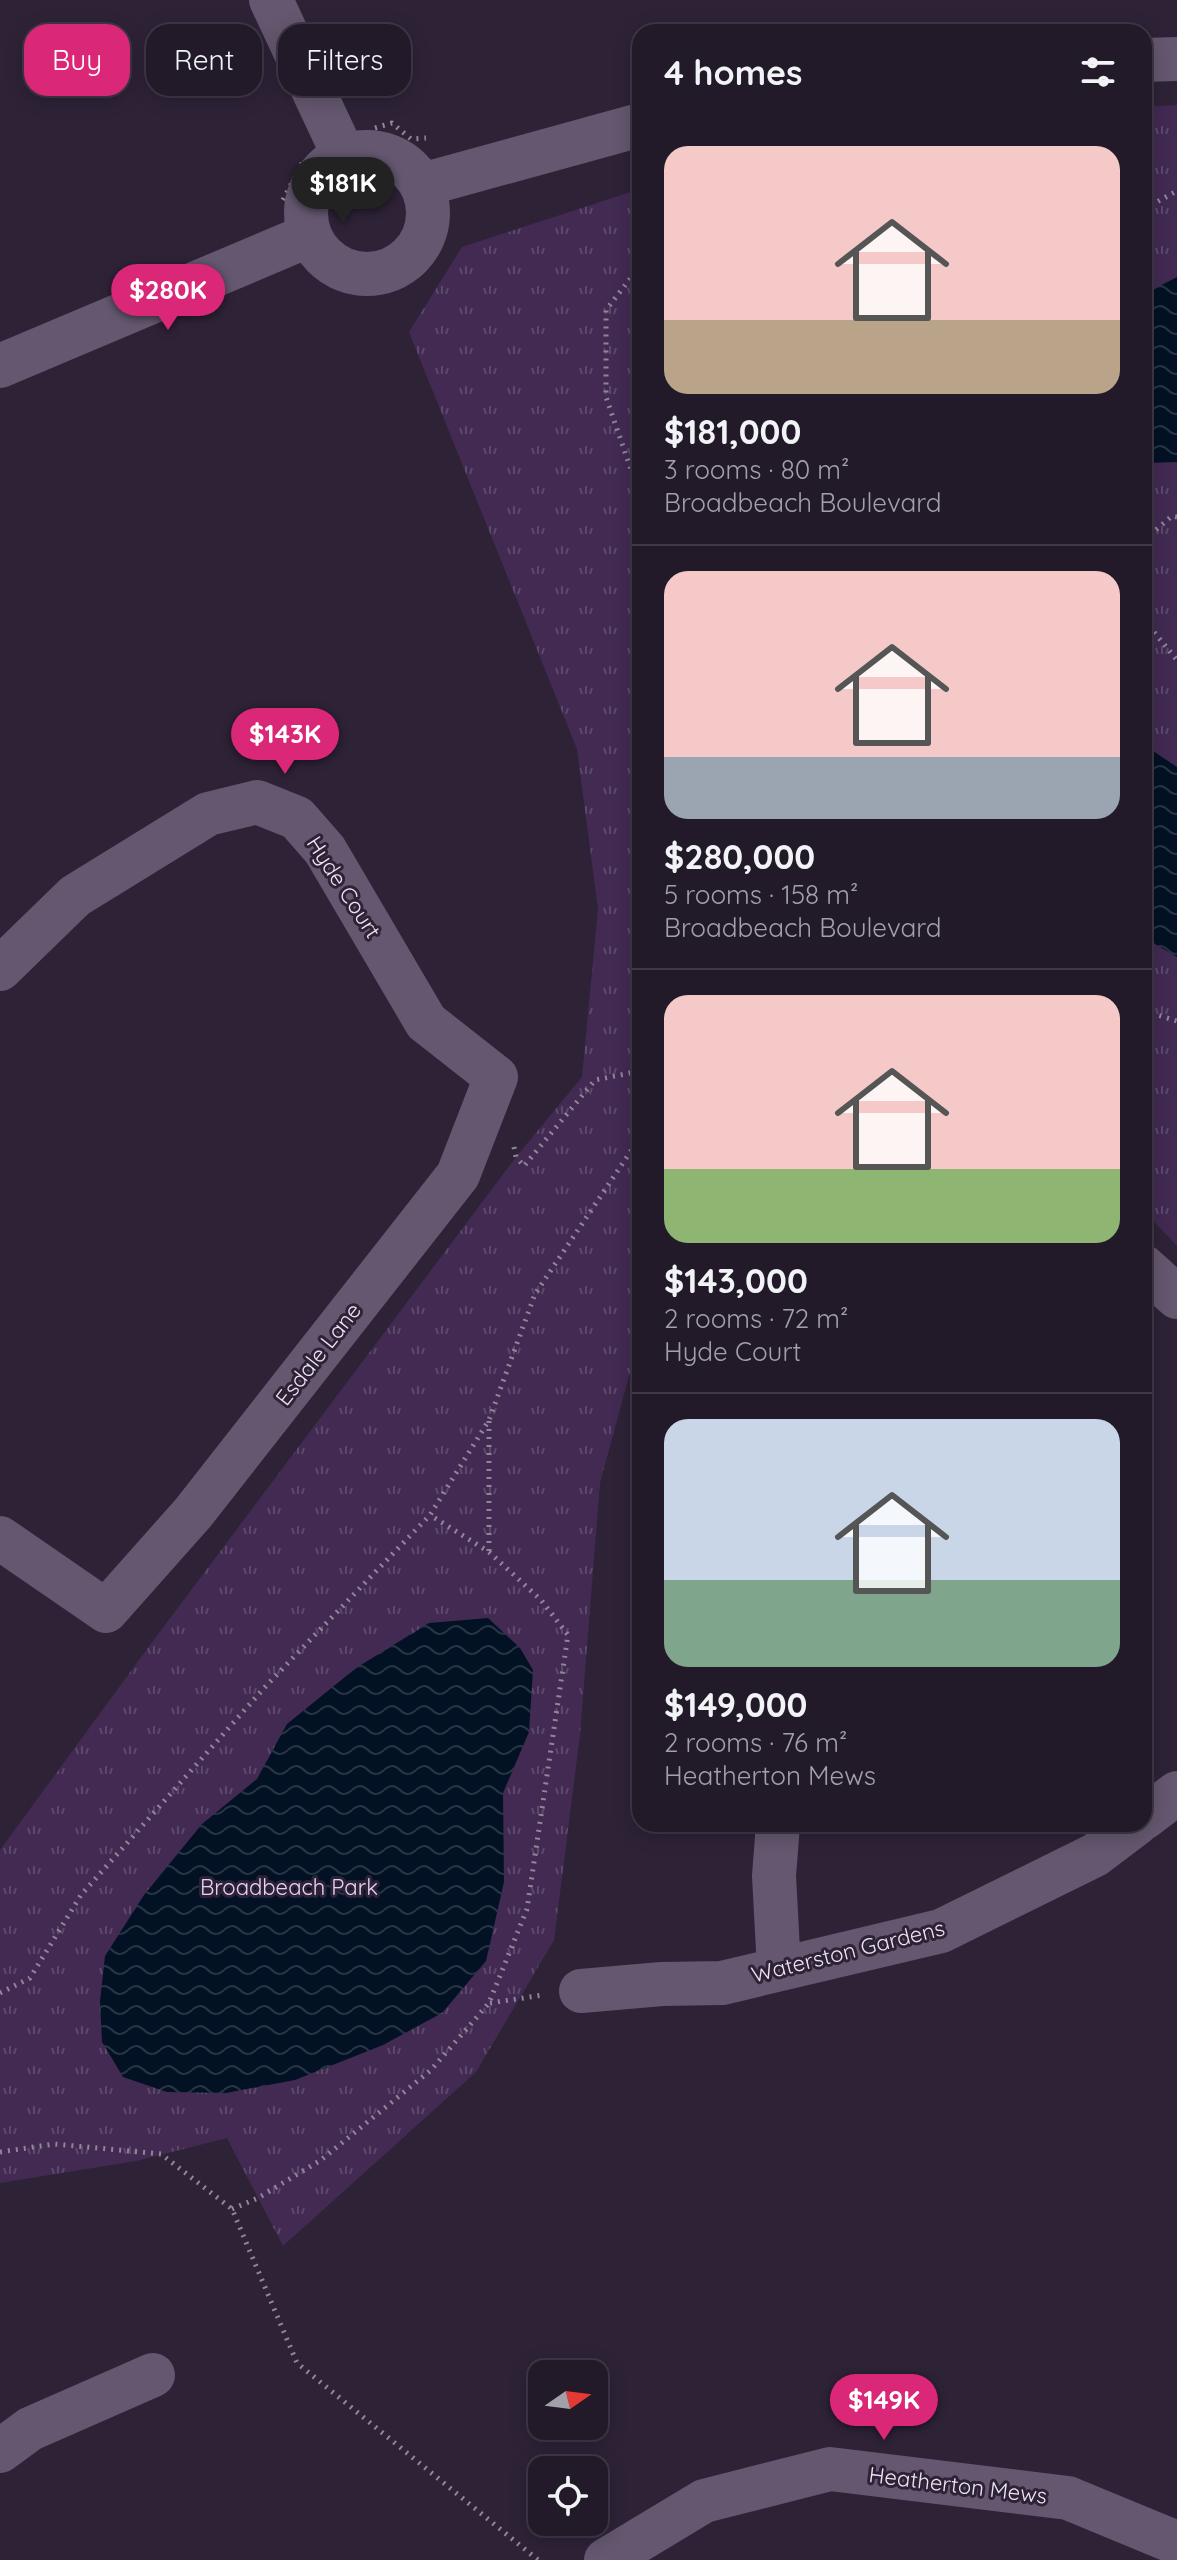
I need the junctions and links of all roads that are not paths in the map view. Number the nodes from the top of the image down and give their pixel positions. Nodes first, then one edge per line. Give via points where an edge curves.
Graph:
1 (271, 0) edge
2 (1177, 59) edge
3 (1152, 60) edge
4 (632, 127) edge
5 (344, 156) junction
6 (422, 185) junction
7 (310, 235) junction
8 (0, 366) edge
9 (0, 969) edge
10 (496, 1077) joint
11 (1152, 1274) edge
12 (1177, 1297) edge
13 (0, 1538) edge
14 (1177, 1793) edge
15 (1152, 1812) edge
16 (777, 1832) edge
17 (1125, 1832) edge
18 (779, 1969) junction
19 (581, 1991) road end
20 (153, 2375) dead end
21 (0, 2451) edge
22 (1127, 2542) edge
23 (1177, 2543) edge
24 (606, 2560) edge

1 - 5 street
2 - 3 street
4 - 6 street
5 - 6 street via 387,154
5 - 7 street via 320,174 309,193
6 - 7 street via 429,205 428,227 420,246 398,267 378,274 347,271 320,253
7 - 8 street
9 - 10 street, Hyde Court via 75,896 208,814 257,802 297,818 325,850 426,1022
10 - 13 street, Esdale Lane via 458,1175 193,1513 106,1611
11 - 12 street
14 - 15 street
16 - 18 street
17 - 18 street, Waterston Gardens via 1095,1855 941,1931
18 - 19 street, Waterston Gardens via 722,1983
20 - 21 street via 30,2429
22 - 23 street, Heatherton Mews
22 - 24 street, Heatherton Mews via 1068,2498 830,2469 704,2501

